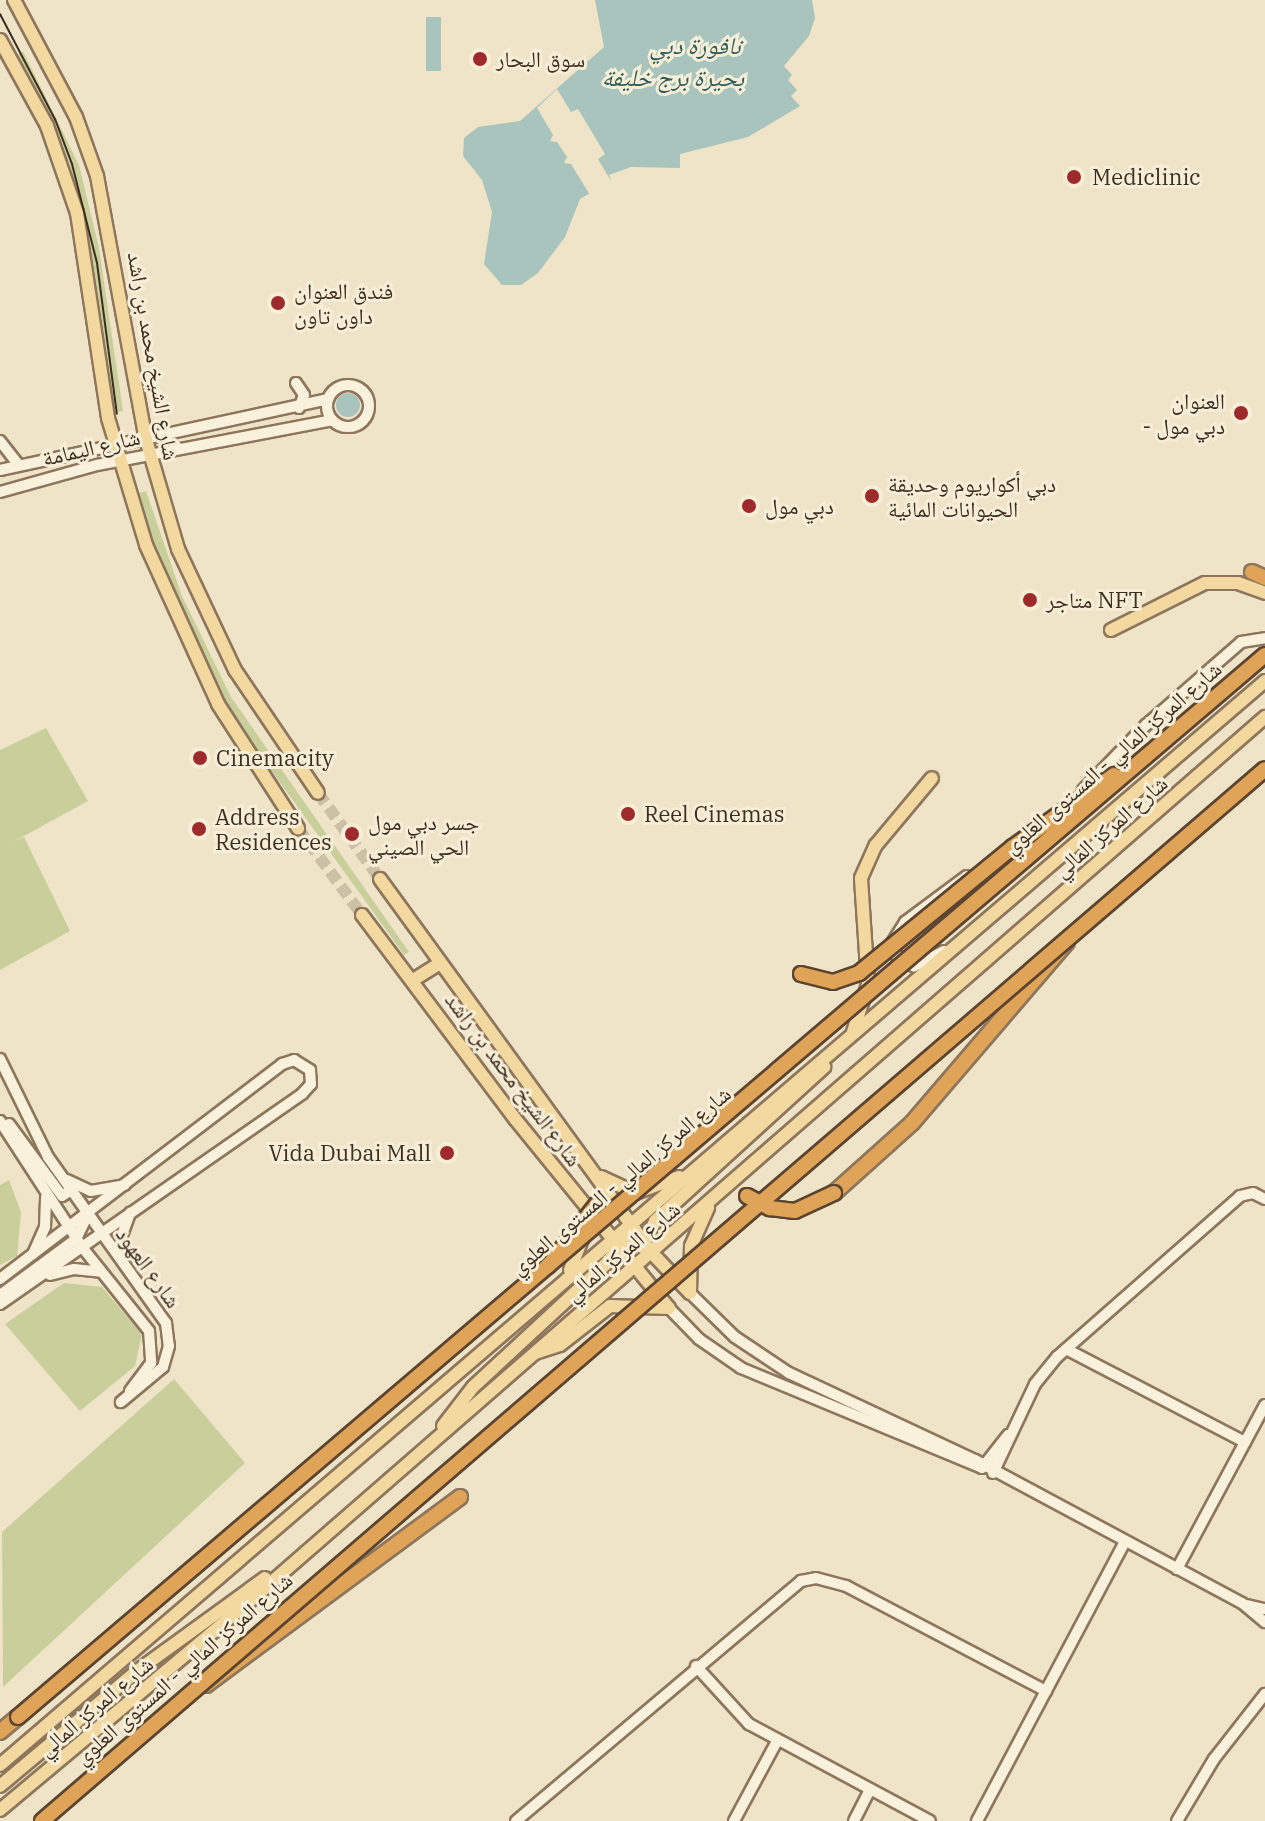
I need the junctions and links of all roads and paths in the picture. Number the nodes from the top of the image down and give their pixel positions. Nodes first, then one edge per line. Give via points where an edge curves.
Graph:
1 (14, 0) edge
2 (0, 40) edge
3 (296, 383) dead end
4 (328, 399) junction
5 (299, 408) junction
6 (332, 420) junction
7 (145, 436) junction
8 (0, 441) edge
9 (114, 443) junction
10 (0, 451) edge
11 (150, 454) junction
12 (118, 460) junction
13 (18, 464) junction
14 (3, 469) edge
15 (0, 492) edge
16 (1265, 593) edge
17 (1111, 630) dead end
18 (1265, 638) edge
19 (1265, 655) edge
20 (1265, 681) edge
21 (1265, 717) edge
22 (1145, 758) junction
23 (1265, 769) edge
24 (932, 778) dead end
25 (318, 793) tunnel mouth
26 (298, 828) tunnel mouth
27 (380, 879) tunnel mouth
28 (362, 915) tunnel mouth
29 (1070, 937) junction
30 (956, 944) junction
31 (439, 964) junction
32 (801, 974) dead end
33 (413, 980) junction
34 (851, 1036) junction
35 (831, 1054) junction
36 (0, 1059) edge
37 (0, 1114) edge
38 (0, 1121) edge
39 (593, 1171) junction
40 (690, 1173) junction
41 (60, 1175) junction
42 (133, 1182) junction
43 (71, 1190) junction
44 (45, 1191) junction
45 (575, 1191) junction
46 (747, 1196) dead end
47 (717, 1198) junction
48 (1265, 1199) edge
49 (597, 1204) dead end
50 (131, 1212) junction
51 (87, 1216) junction
52 (655, 1221) junction
53 (630, 1225) junction
54 (100, 1234) junction
55 (671, 1235) junction
56 (76, 1239) junction
57 (618, 1242) junction
58 (646, 1247) junction
59 (601, 1249) junction
60 (28, 1260) junction
61 (611, 1260) junction
62 (636, 1264) junction
63 (124, 1265) junction
64 (102, 1273) junction
65 (545, 1273) junction
66 (40, 1278) junction
67 (0, 1279) edge
68 (564, 1281) junction
69 (690, 1293) junction
70 (0, 1295) edge
71 (0, 1304) edge
72 (669, 1308) junction
73 (1066, 1349) junction
74 (532, 1353) junction
75 (1265, 1405) edge
76 (435, 1439) junction
77 (1245, 1442) junction
78 (988, 1470) junction
79 (460, 1497) dead end
80 (1125, 1542) junction
81 (315, 1543) junction
82 (1177, 1569) junction
83 (1242, 1603) junction
84 (1265, 1609) edge
85 (1265, 1622) edge
86 (696, 1666) junction
87 (1046, 1691) junction
88 (1264, 1696) edge
89 (181, 1699) junction
90 (0, 1732) edge
91 (777, 1741) junction
92 (0, 1765) edge
93 (0, 1786) edge
94 (870, 1790) junction
95 (0, 1810) edge
96 (42, 1821) edge
97 (516, 1821) edge
98 (734, 1821) edge
99 (854, 1821) edge
100 (930, 1821) edge
101 (977, 1821) edge
102 (1177, 1821) edge

1 - 7 main road, شارع الشيخ محمد بن راشد via 76,117 97,176
2 - 9 main road via 47,126 77,213
3 - 5 street via 304,395
4 - 5 street, شارع اليمامة
4 - 6 street
4 - 6 street via 346,385 361,389 369,402 358,424 346,427
5 - 7 street, شارع اليمامة
6 - 11 street, شارع اليمامة
7 - 9 street, شارع اليمامة
7 - 11 main road, شارع الشيخ محمد بن راشد
8 - 13 street
9 - 12 main road
9 - 13 street, شارع اليمامة
10 - 14 street
11 - 12 street, شارع اليمامة
11 - 25 main road, شارع الشيخ محمد بن راشد via 178,549 219,641 270,728
12 - 15 street, شارع اليمامة
12 - 26 main road via 157,573 198,666 239,742
13 - 14 street, شارع اليمامة
16 - 17 main road via 1238,583 1205,583
18 - 30 street via 1241,642 1146,725 1080,793 905,922 892,943 898,959 914,966
19 - 22 highway, شارع المركز المالي - المستوى العلوي, bridge
20 - 30 main road, شارع المركز المالي
21 - 47 main road, شارع المركز المالي
22 - 32 highway, bridge via 1035,830 859,973 833,982
22 - 65 highway, شارع المركز المالي - المستوى العلوي, bridge
23 - 29 highway, شارع المركز المالي - المستوى العلوي, bridge
24 - 34 main road via 876,845 861,878 868,984
27 - 31 main road, شارع الشيخ محمد بن راشد
28 - 33 main road, شارع الشيخ محمد بن راشد
29 - 46 highway, bridge via 912,1123 827,1199 787,1211
29 - 89 highway, شارع المركز المالي - المستوى العلوي, bridge
30 - 34 main road, شارع المركز المالي
31 - 33 main road
31 - 39 main road, شارع الشيخ محمد بن راشد
33 - 45 main road, شارع الشيخ محمد بن راشد
34 - 35 main road, شارع المركز المالي
35 - 40 main road, شارع المركز المالي
35 - 52 main road via 814,1080
36 - 41 street, شارع العهود
37 - 43 street via 62,1196
38 - 44 street, شارع العهود
39 - 40 main road via 635,1193
39 - 53 main road, شارع الشيخ محمد بن راشد
40 - 53 main road, شارع المركز المالي
41 - 42 street via 91,1191
41 - 43 street, شارع العهود
42 - 50 street via 282,1064 301,1061 310,1070 307,1090
42 - 51 street
43 - 51 street, شارع العهود
44 - 56 street, شارع العهود
44 - 60 street via 45,1227
45 - 57 main road, شارع الشيخ محمد بن راشد
45 - 68 main road via 586,1236
47 - 55 main road, شارع المركز المالي
47 - 69 main road via 691,1246
48 - 73 street via 1231,1206
49 - 65 highway, bridge via 558,1248
50 - 54 street
50 - 63 street via 121,1238
51 - 54 street, شارع العهود
51 - 56 street
52 - 55 main road via 656,1230
52 - 58 main road
53 - 57 main road
53 - 58 main road, شارع الشيخ محمد بن راشد
54 - 56 street
54 - 63 street, شارع العهود
55 - 58 main road, شارع المركز المالي
56 - 60 street
56 - 64 street, شارع العهود
56 - 66 street
56 - 70 street
57 - 59 main road, شارع المركز المالي
57 - 61 main road
57 - 62 main road, شارع الشيخ محمد بن راشد
58 - 62 main road, شارع المركز المالي
58 - 69 main road, شارع الشيخ محمد بن راشد
59 - 61 main road via 609,1249
59 - 68 main road, شارع المركز المالي
60 - 67 street
61 - 76 main road via 473,1387
62 - 72 main road, شارع الشيخ محمد بن راشد
62 - 74 main road, شارع المركز المالي
63 - 64 street, شارع العهود via 162,1316 169,1346 158,1373 121,1402 146,1373 152,1341 144,1321
64 - 66 street via 74,1269
65 - 90 highway, شارع المركز المالي - المستوى العلوي, bridge
66 - 71 street
68 - 92 main road, شارع المركز المالي
69 - 78 street via 725,1329 789,1373
72 - 74 main road via 610,1306 560,1345
72 - 78 street via 699,1339 741,1368
73 - 77 street
73 - 78 street via 1035,1384
74 - 76 main road, شارع المركز المالي
75 - 77 street
76 - 81 main road, شارع المركز المالي
77 - 82 street
78 - 80 street
79 - 89 highway, bridge via 234,1667
80 - 82 street
80 - 87 street
81 - 93 main road via 137,1671
81 - 95 main road, شارع المركز المالي
82 - 83 street
83 - 84 street
83 - 85 street
86 - 87 street via 787,1589 816,1578 846,1586
86 - 91 street via 725,1704
86 - 97 street
87 - 101 street
88 - 102 street via 1214,1759
89 - 96 highway, شارع المركز المالي - المستوى العلوي, bridge
91 - 94 street
91 - 98 street
94 - 99 street
94 - 100 street

